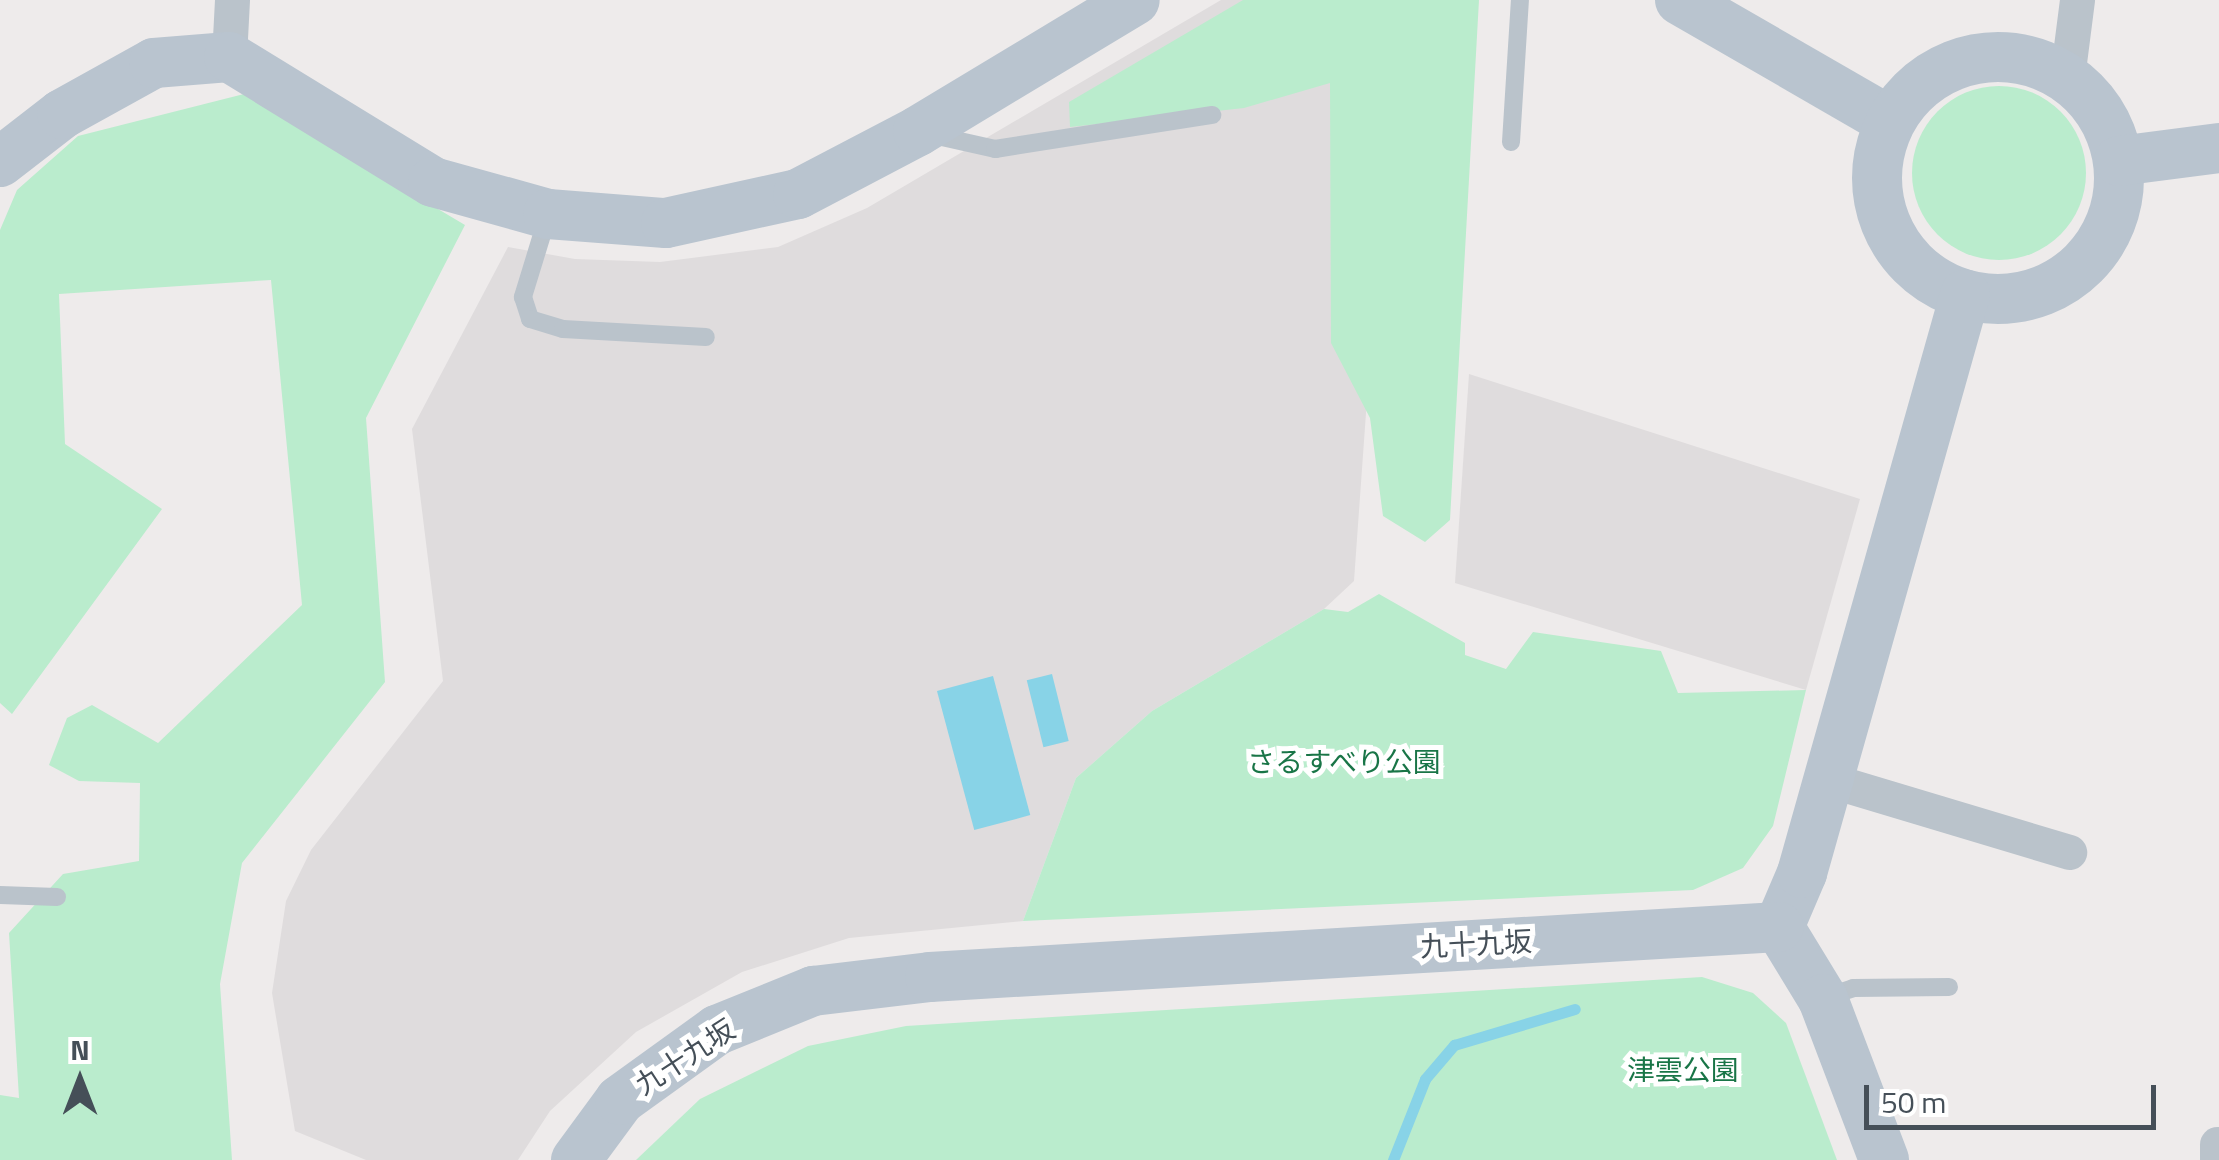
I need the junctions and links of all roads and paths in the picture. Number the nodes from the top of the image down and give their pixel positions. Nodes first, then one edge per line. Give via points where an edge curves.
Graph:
1 (232, 0) edge
2 (1134, 0) edge
3 (1520, 0) edge
4 (1680, 0) edge
5 (2077, 0) edge
6 (229, 57) junction
7 (2067, 78) junction
8 (1212, 114) dead end
9 (1890, 121) junction
10 (918, 131) junction
11 (1511, 142) dead end
12 (2219, 148) edge
13 (2118, 160) junction
14 (0, 162) edge
15 (548, 214) junction
16 (1965, 295) junction
17 (706, 337) dead end
18 (1826, 780) junction
19 (2069, 852) dead end
20 (0, 895) edge
21 (57, 898) dead end
22 (1779, 926) junction
23 (1948, 987) dead end
24 (1823, 998) junction
25 (576, 1160) edge
26 (1884, 1160) edge

1 - 6 street
2 - 10 street
3 - 11 lane
4 - 9 street
5 - 7 street
6 - 14 street via 154,63 62,114
6 - 15 street via 433,182
7 - 9 street via 2030,61 2003,58 1949,66 1915,88
7 - 13 street via 2101,114
8 - 10 lane via 995,149
9 - 16 street via 1878,158 1878,196 1889,232 1922,271
10 - 15 street via 798,194 666,223
12 - 13 street
13 - 16 street via 2112,218 2082,266 2047,289 2007,298
15 - 17 lane via 523,297 530,319 563,329
16 - 18 street
18 - 19 street
18 - 22 street
20 - 21 lane
22 - 24 street
22 - 25 street, 九十九坂 via 930,976 812,992 701,1041 620,1100
23 - 24 lane via 1853,988
24 - 26 street

